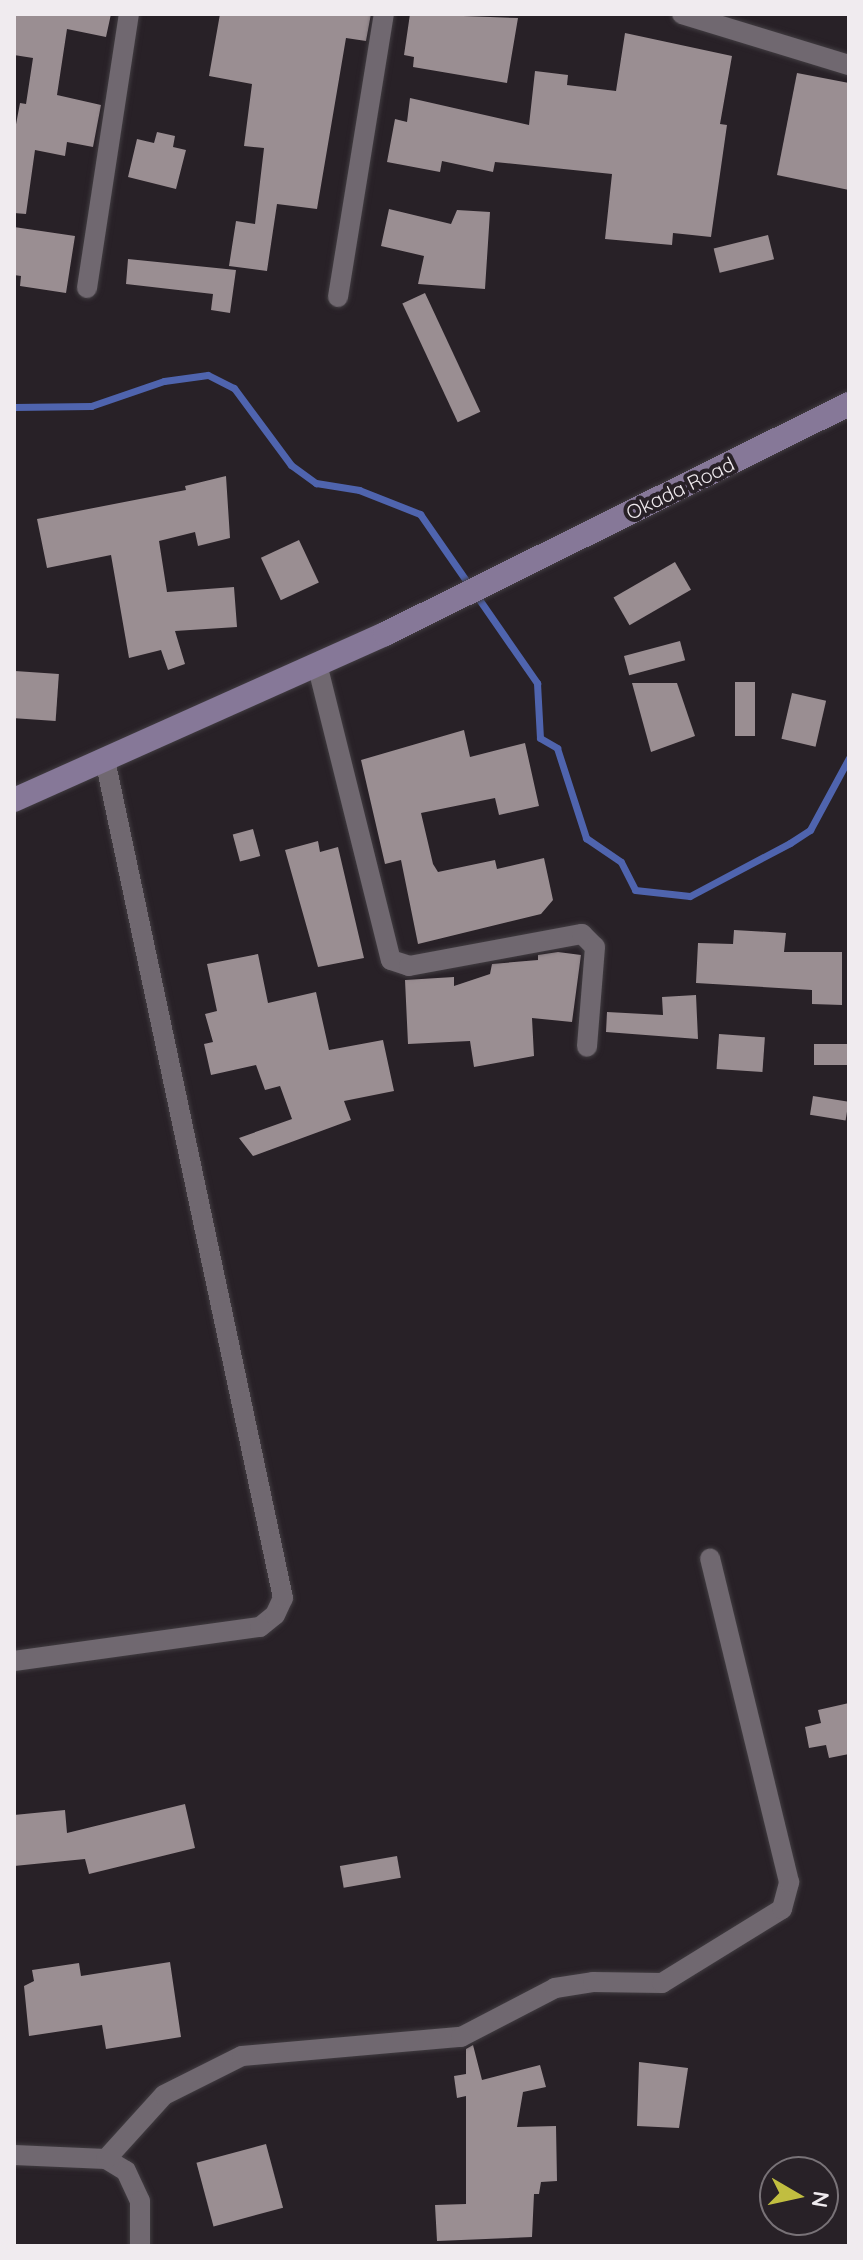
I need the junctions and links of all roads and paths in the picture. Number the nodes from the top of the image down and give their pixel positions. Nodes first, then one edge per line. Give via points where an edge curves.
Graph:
1 (129, 14) edge
2 (384, 14) edge
3 (682, 14) edge
4 (849, 65) edge
5 (87, 288) dead end
6 (338, 297) dead end
7 (849, 404) edge
8 (317, 664) junction
9 (105, 760) junction
10 (14, 800) edge
11 (587, 1047) dead end
12 (710, 1558) dead end
13 (14, 1661) edge
14 (14, 2155) edge
15 (106, 2159) junction
16 (140, 2246) edge

1 - 5 street
2 - 6 street
3 - 4 street
7 - 8 street, Okada Road
8 - 9 street, Okada Road
8 - 11 street via 391,960 409,966 582,934 595,947
9 - 10 street, Okada Road
9 - 13 street via 283,1598 275,1615 260,1627
12 - 15 street via 789,1882 782,1909 662,1983 593,1982 555,1988 461,2037 242,2056 164,2095
14 - 15 street
15 - 16 street via 126,2171 140,2201

